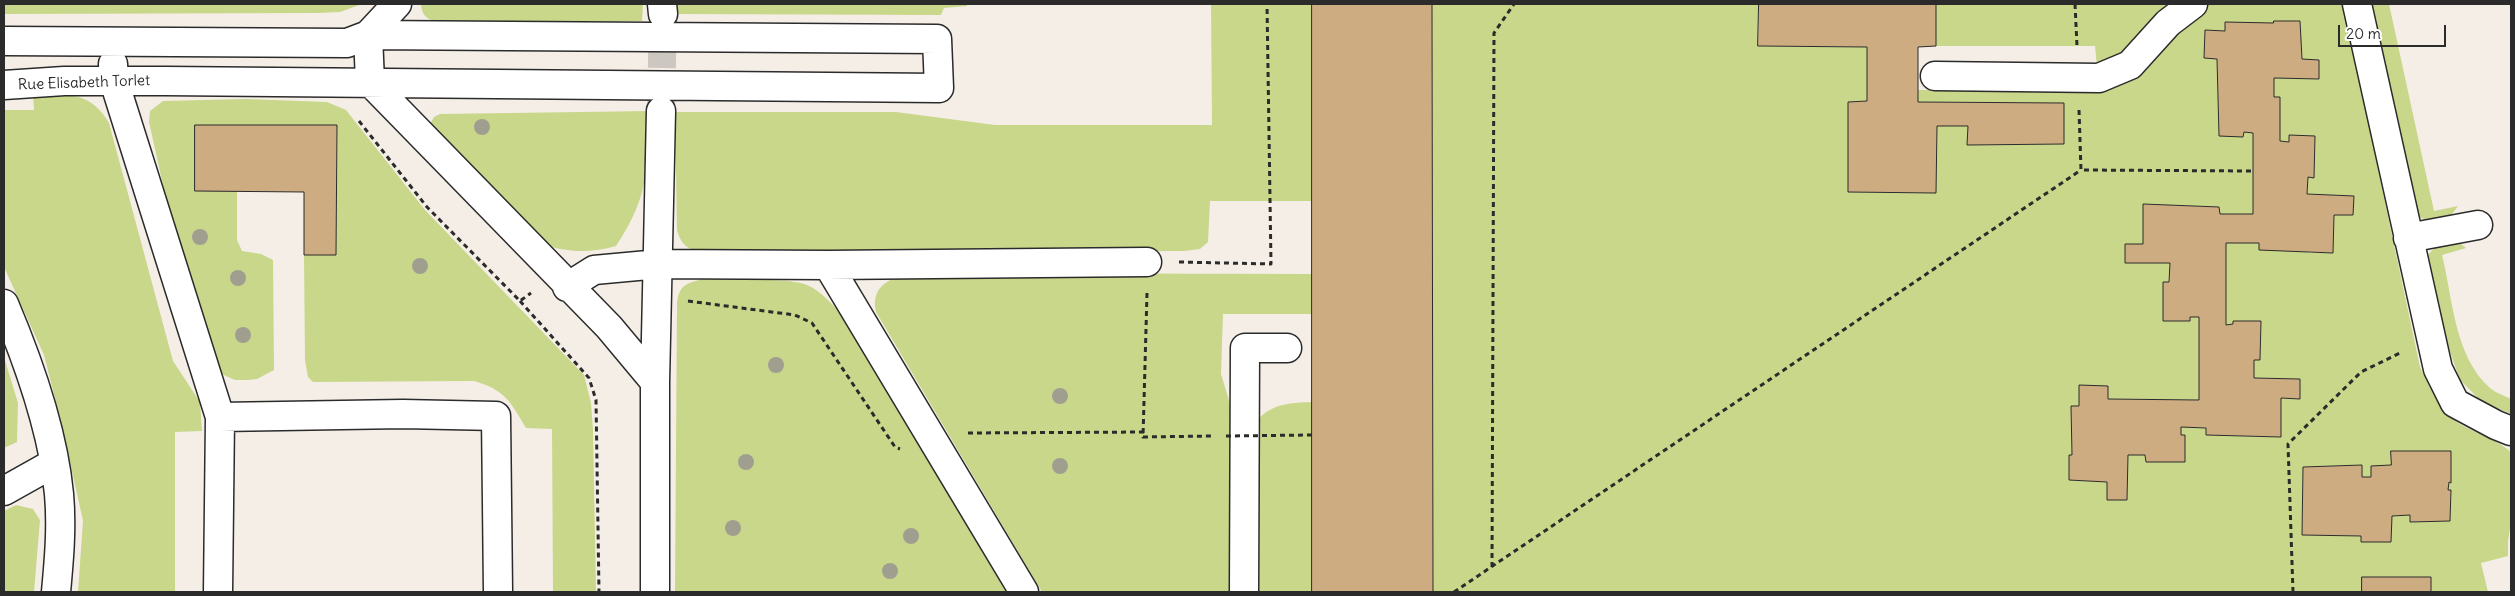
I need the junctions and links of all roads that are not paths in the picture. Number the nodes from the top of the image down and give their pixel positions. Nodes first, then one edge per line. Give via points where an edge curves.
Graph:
1 (397, 4) edge
2 (2193, 4) edge
3 (2357, 4) edge
4 (368, 35) junction
5 (4, 41) edge
6 (124, 43) junction
7 (1934, 76) dead end
8 (114, 81) junction
9 (357, 82) junction
10 (4, 85) edge
11 (661, 111) tunnel mouth
12 (2478, 224) dead end
13 (2408, 238) junction
14 (1147, 262) road end
15 (659, 264) junction
16 (828, 265) junction
17 (568, 286) junction
18 (4, 304) edge
19 (1287, 348) dead end
20 (655, 382) junction
21 (220, 417) junction
22 (2511, 431) edge
23 (54, 463) junction
24 (4, 492) edge
25 (56, 592) edge
26 (218, 592) edge
27 (498, 592) edge
28 (655, 592) edge
29 (1024, 592) edge
30 (1244, 592) edge

1 - 4 street
2 - 7 street via 2168,23 2130,65 2099,78
3 - 13 street
4 - 6 street via 347,43
4 - 9 street
4 - 9 street, Rue Elisabeth Torlet via 938,39 939,88
5 - 6 street
6 - 8 street
8 - 9 street, Rue Elisabeth Torlet
8 - 10 street, Rue Elisabeth Torlet
8 - 21 street
9 - 17 street
11 - 15 street
12 - 13 street
13 - 22 street via 2438,369 2455,402
14 - 16 street
15 - 16 street
15 - 17 street via 594,270
15 - 20 street
16 - 29 street
17 - 20 street
18 - 23 street via 26,354
19 - 30 street via 1245,348
20 - 28 street
21 - 26 street
21 - 27 street via 496,416
23 - 24 street
23 - 25 street via 59,494 60,550

